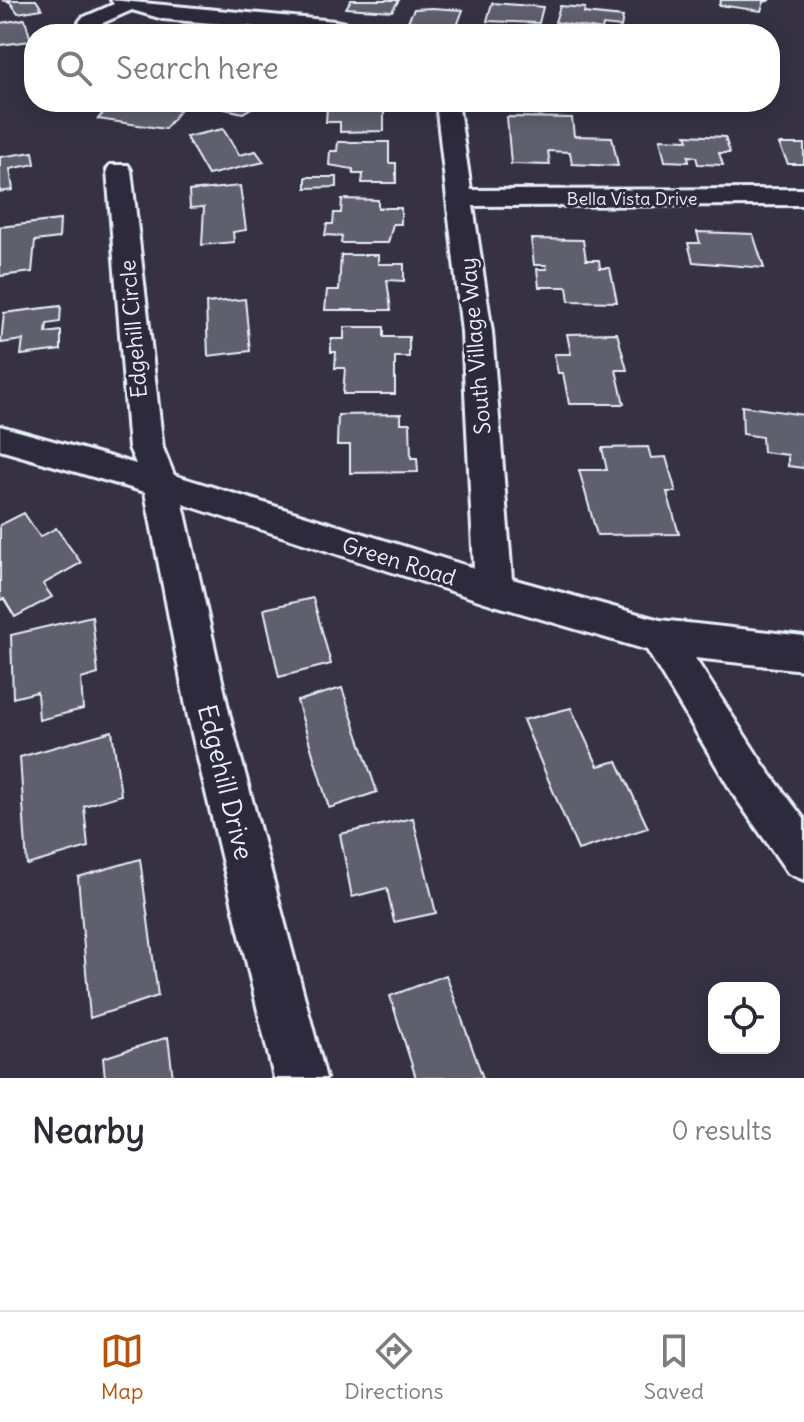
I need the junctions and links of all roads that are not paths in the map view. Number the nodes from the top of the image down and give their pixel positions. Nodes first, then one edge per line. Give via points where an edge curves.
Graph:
1 (125, 2) edge
2 (89, 22) dead end
3 (298, 24) edge
4 (448, 112) edge
5 (119, 170) dead end
6 (804, 197) edge
7 (460, 198) junction
8 (0, 438) edge
9 (161, 484) junction
10 (494, 590) junction
11 (660, 637) junction
12 (804, 653) edge
13 (804, 857) edge
14 (300, 1078) edge

1 - 2 street
1 - 3 street via 163,13
4 - 7 street, South Village Way
5 - 9 street, Edgehill Circle via 142,425
6 - 7 street, Bella Vista Drive
7 - 10 street, South Village Way via 477,332
8 - 9 street, Green Road
9 - 10 street, Green Road
9 - 14 street, Edgehill Drive via 209,717
10 - 11 street, Green Road
11 - 12 street, Green Road
11 - 13 street via 750,782

